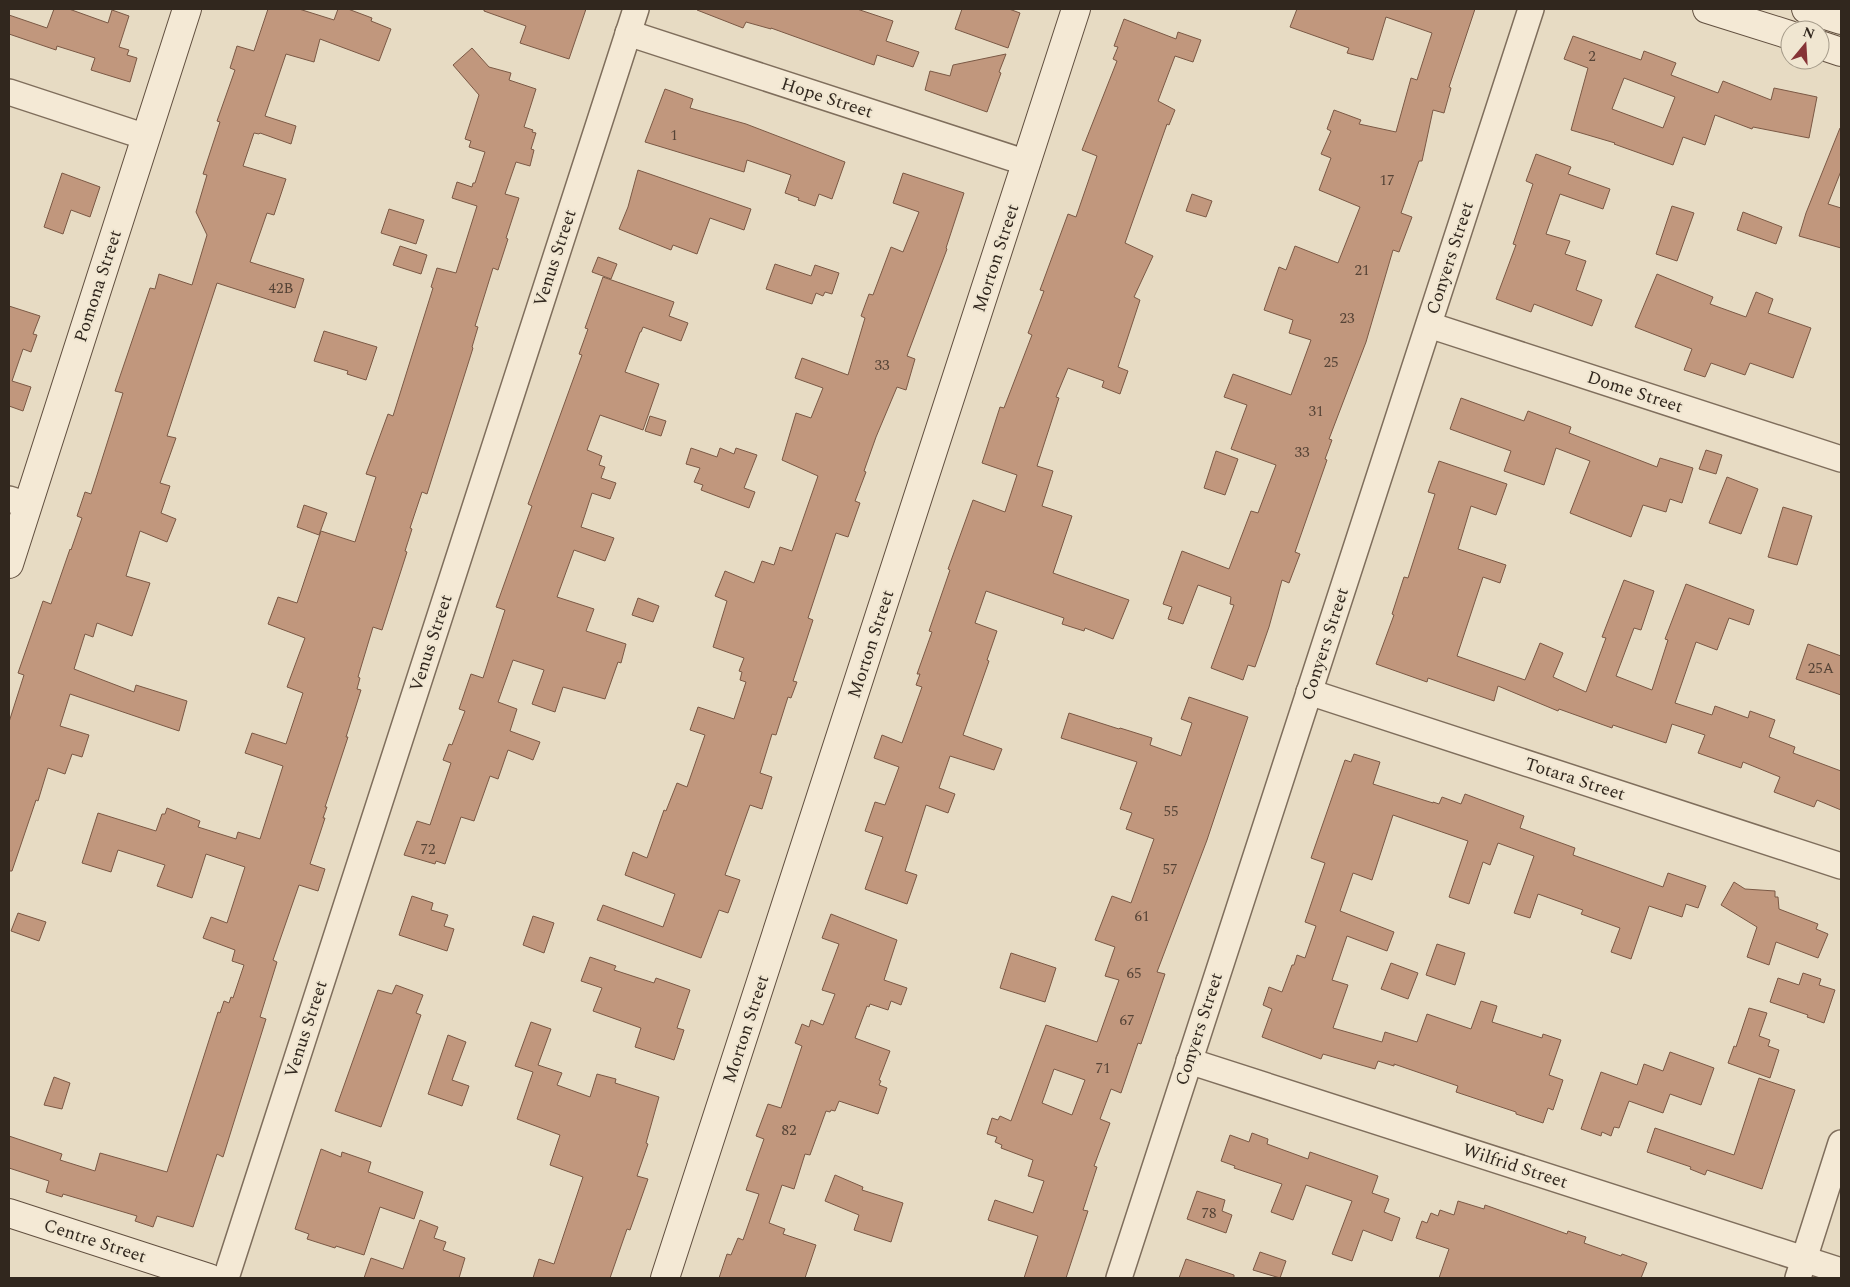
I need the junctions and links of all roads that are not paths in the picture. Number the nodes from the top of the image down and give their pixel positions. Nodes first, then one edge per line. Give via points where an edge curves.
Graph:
1 (187, 9) edge
2 (636, 9) edge
3 (1076, 9) edge
4 (1531, 9) edge
5 (1707, 9) edge
6 (1806, 9) edge
7 (1841, 20) edge
8 (1780, 32) edge
9 (628, 33) junction
10 (9, 92) edge
11 (146, 136) junction
12 (1026, 162) junction
13 (1429, 325) junction
14 (1841, 459) edge
15 (18, 502) edge
16 (9, 564) edge
17 (1309, 692) junction
18 (1841, 866) edge
19 (1189, 1061) junction
20 (1841, 1143) edge
21 (9, 1213) edge
22 (1801, 1269) edge
23 (1841, 1271) edge
24 (209, 1278) edge
25 (226, 1278) edge
26 (666, 1278) edge
27 (1119, 1278) edge

1 - 11 street, Pomona Street
2 - 9 street, Venus Street
3 - 12 street, Morton Street
4 - 13 street, Conyers Street
5 - 8 street
6 - 7 street
9 - 12 street, Hope Street
9 - 25 street, Venus Street
10 - 11 street
11 - 15 street, Pomona Street
12 - 26 street, Morton Street
13 - 14 street, Dome Street
13 - 17 street, Conyers Street
15 - 16 street, Pomona Street
17 - 18 street, Totara Street
17 - 19 street, Conyers Street
19 - 22 street, Wilfrid Street
19 - 27 street, Conyers Street
20 - 22 street
21 - 24 street, Centre Street
22 - 23 street, Wilfrid Street

